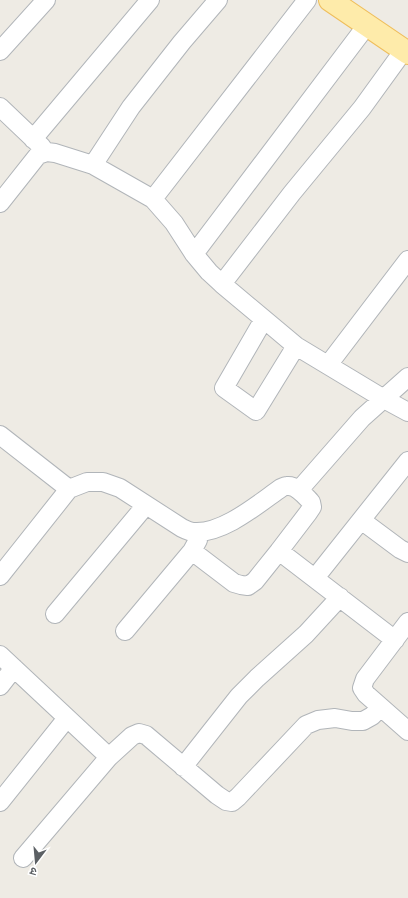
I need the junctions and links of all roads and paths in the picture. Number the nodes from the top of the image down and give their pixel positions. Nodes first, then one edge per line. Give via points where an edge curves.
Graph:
1 (46, 0) edge
2 (150, 0) edge
3 (218, 0) edge
4 (307, 0) edge
5 (330, 0) edge
6 (367, 25) junction
7 (0, 51) edge
8 (406, 52) edge
9 (0, 107) edge
10 (33, 139) junction
11 (47, 152) junction
12 (93, 165) junction
13 (153, 199) junction
14 (0, 203) edge
15 (194, 254) junction
16 (408, 260) edge
17 (222, 284) junction
18 (264, 319) junction
19 (296, 346) junction
20 (328, 365) junction
21 (408, 377) edge
22 (384, 399) junction
23 (408, 412) edge
24 (3, 442) edge
25 (408, 461) edge
26 (69, 489) junction
27 (299, 490) junction
28 (146, 505) junction
29 (361, 520) junction
30 (202, 532) junction
31 (192, 550) junction
32 (279, 551) junction
33 (408, 553) edge
34 (0, 576) edge
35 (315, 578) junction
36 (340, 597) junction
37 (55, 614) dead end
38 (408, 622) edge
39 (125, 631) dead end
40 (395, 640) junction
41 (0, 655) edge
42 (14, 668) junction
43 (0, 686) edge
44 (381, 707) junction
45 (67, 718) junction
46 (408, 731) edge
47 (109, 757) junction
48 (183, 767) junction
49 (0, 802) edge
50 (23, 858) dead end

1 - 7 street
2 - 10 street
3 - 12 street via 131,107
4 - 13 street
5 - 6 main road
6 - 8 main road
6 - 15 street
8 - 17 street
9 - 10 street
10 - 11 street
11 - 12 street
11 - 14 street via 38,155
12 - 13 street
13 - 15 street via 174,223
15 - 17 street
16 - 20 street
17 - 18 street
18 - 19 street
18 - 19 street via 224,388 256,411
19 - 20 street
20 - 22 street
21 - 22 street
22 - 23 street
22 - 27 street via 362,418
24 - 26 street
25 - 29 street
26 - 28 street via 88,482 103,482 120,488
26 - 34 street
27 - 30 street via 288,486 281,488 232,521
27 - 32 street via 311,502 312,507
28 - 30 street via 182,528
28 - 37 street
29 - 33 street
29 - 35 street
30 - 31 street
31 - 32 street via 241,586 248,586 256,581
31 - 39 street
32 - 35 street
35 - 36 street
36 - 40 street
36 - 48 street via 306,634 239,696
38 - 40 street
40 - 44 street via 365,679 362,688
41 - 42 street
42 - 43 street
42 - 45 street
44 - 46 street
44 - 48 street via 363,721 335,718 318,720 306,725 232,802 217,795
45 - 47 street
45 - 49 street
47 - 48 street via 132,736 139,733 146,735
47 - 50 street

